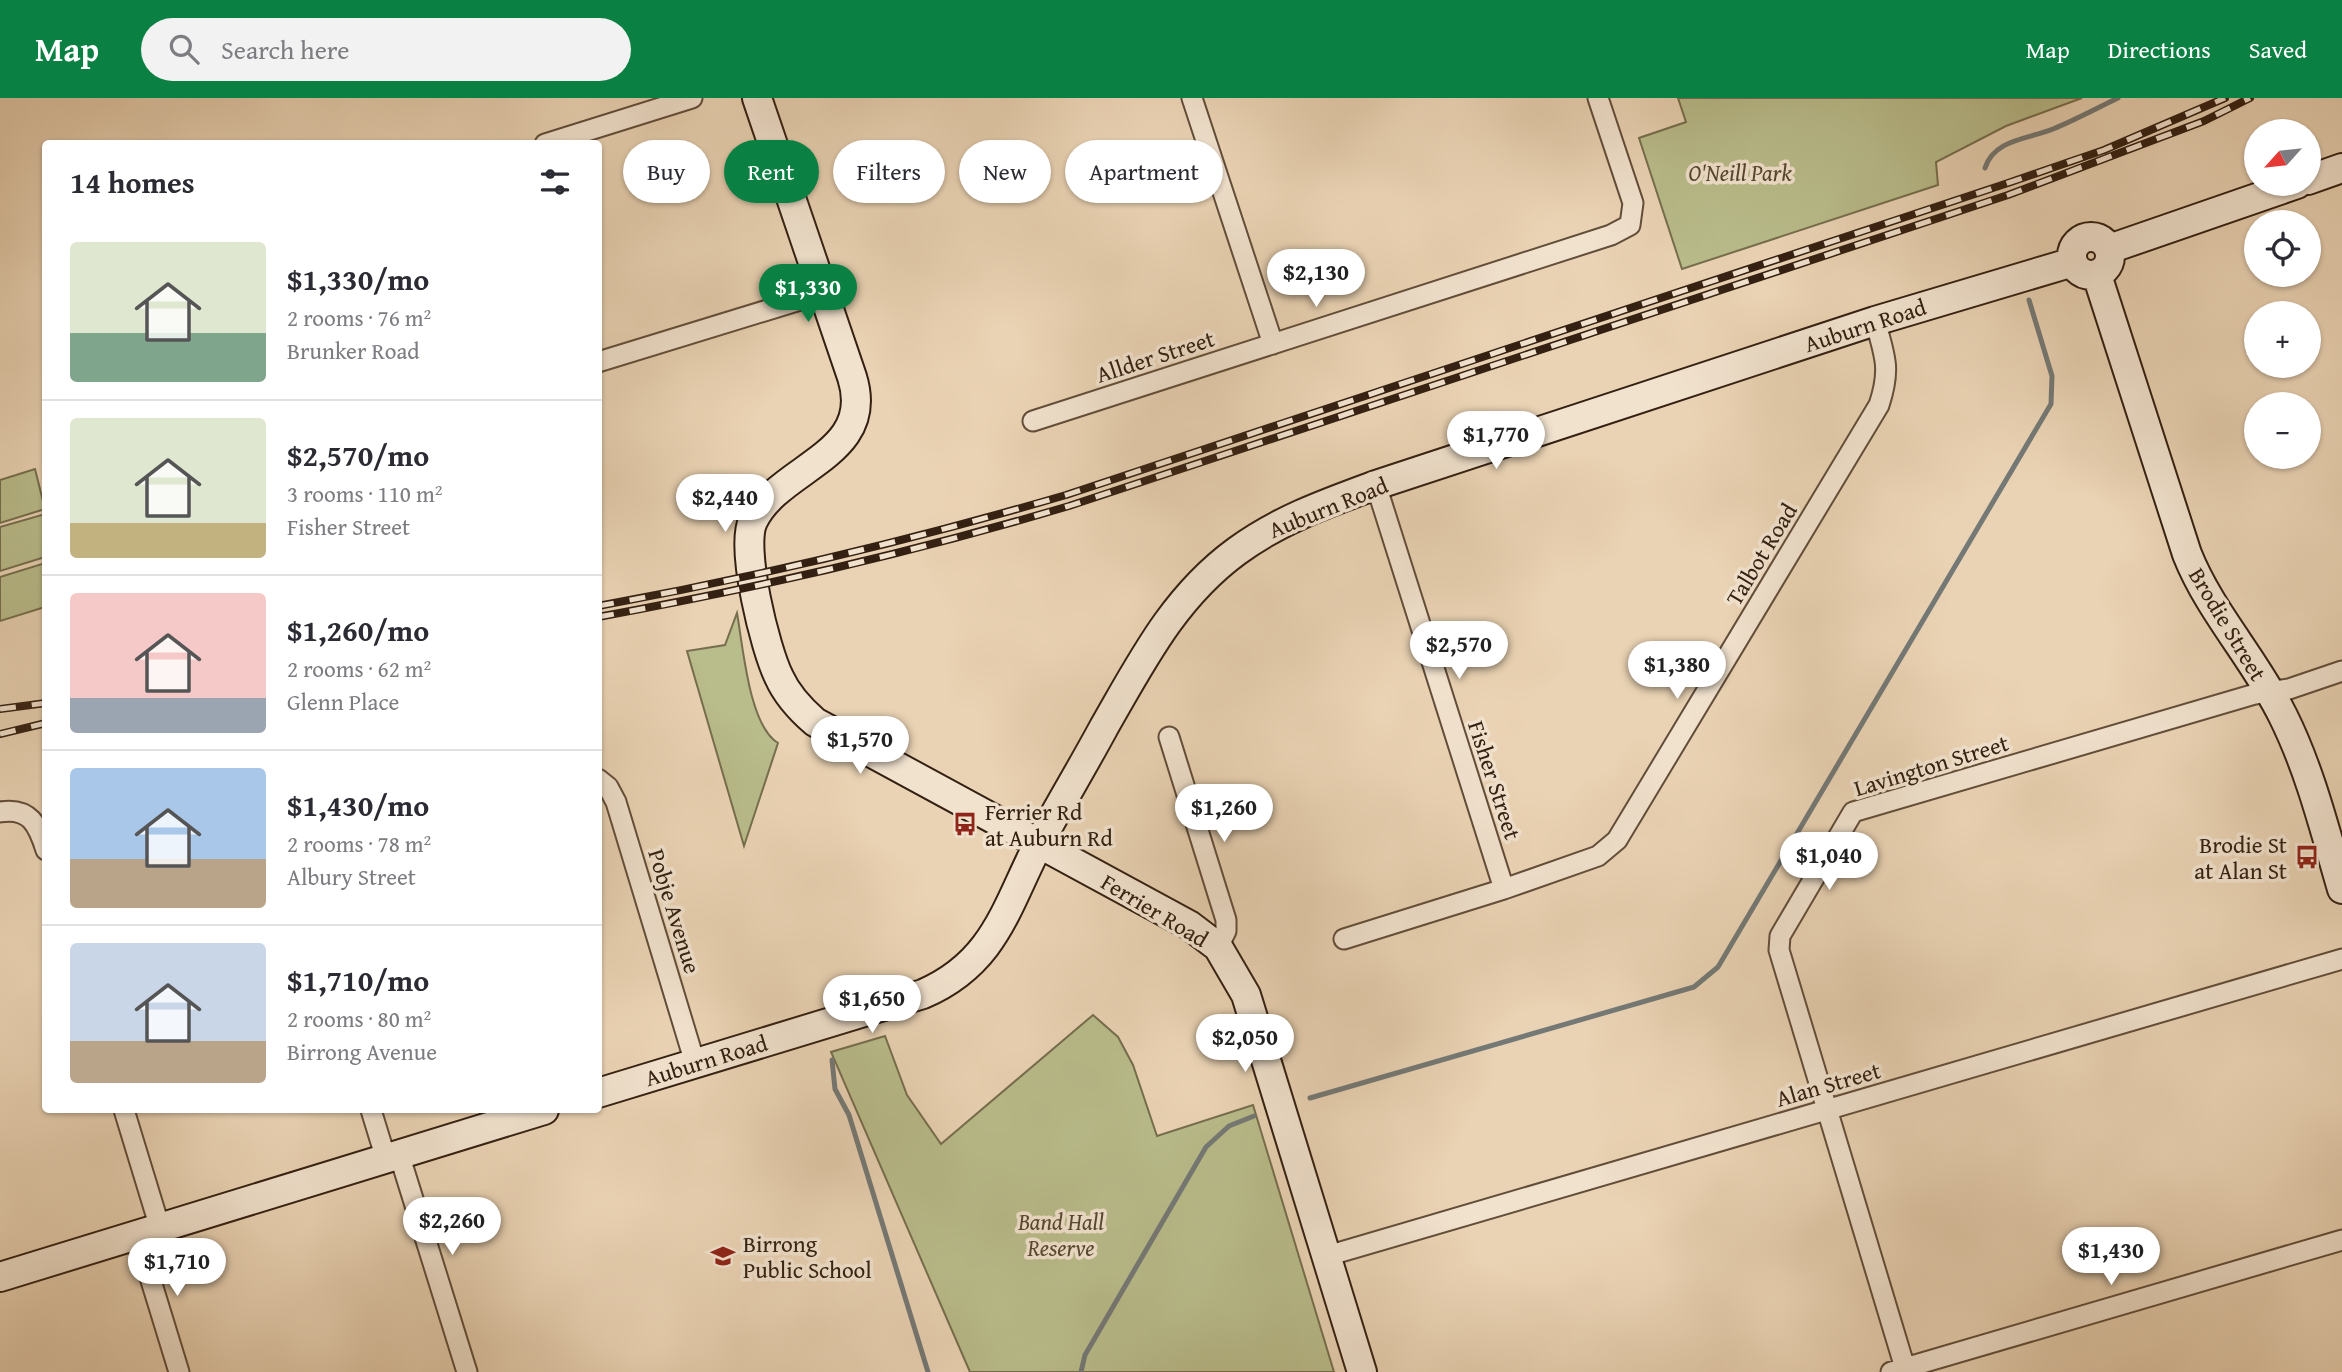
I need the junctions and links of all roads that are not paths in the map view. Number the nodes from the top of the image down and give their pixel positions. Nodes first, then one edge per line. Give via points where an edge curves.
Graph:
1 (692, 98) edge
2 (757, 98) edge
3 (1192, 98) edge
4 (1598, 98) edge
5 (558, 140) edge
6 (2340, 176) edge
7 (2321, 178) edge
8 (2262, 196) edge
9 (2085, 268) junction
10 (823, 293) junction
11 (1875, 321) junction
12 (1273, 344) junction
13 (602, 361) edge
14 (1033, 421) dead end
15 (1376, 485) junction
16 (2342, 671) edge
17 (2270, 692) junction
18 (1169, 737) dead end
19 (602, 782) edge
20 (0, 812) edge
21 (42, 838) edge
22 (1039, 844) junction
23 (1504, 889) junction
24 (2342, 889) edge
25 (1343, 939) dead end
26 (1218, 947) junction
27 (2342, 959) edge
28 (695, 1063) junction
29 (602, 1092) edge
30 (1826, 1110) junction
31 (125, 1113) edge
32 (372, 1113) edge
33 (534, 1113) edge
34 (393, 1156) junction
35 (149, 1231) junction
36 (2342, 1240) edge
37 (1327, 1256) junction
38 (0, 1277) edge
39 (1898, 1370) edge
40 (179, 1372) edge
41 (467, 1372) edge
42 (1362, 1372) edge

1 - 5 street
2 - 10 main road
3 - 12 street
4 - 12 street, Allder Street via 1633,203 1630,225
6 - 7 main road
8 - 9 main road via 2109,249 2101,239 2082,239 2073,249
9 - 11 main road, Auburn Road
9 - 17 main road, Brodie Street via 2197,580
10 - 13 street
10 - 22 main road, Ferrier Road via 855,388 852,419 836,447 774,492 752,521 750,552 768,649 778,677 802,711 842,737
11 - 15 main road, Auburn Road
11 - 23 street, Talbot Road via 1888,379 1879,405 1617,840 1598,856
12 - 14 street, Allder Street
15 - 22 main road, Auburn Road via 1284,522 1237,551 1195,586 1161,628
15 - 23 street, Fisher Street
16 - 17 street, Lavington Street
17 - 24 main road, Brodie Street via 2298,749
17 - 30 street, Lavington Street via 1853,812 1780,936 1779,950
18 - 26 street via 1226,920
19 - 28 street, Pobje Avenue via 616,802
20 - 21 street via 21,811 38,827
22 - 26 main road, Ferrier Road via 1189,925
22 - 28 main road, Auburn Road via 993,936 962,973 923,993
23 - 25 street, Talbot Road
26 - 37 main road, Ferrier Road via 1246,995
27 - 30 street, Alan Street
28 - 29 main road, Auburn Road
30 - 37 street, Alan Street
30 - 39 street, Lavington Street
31 - 35 street
32 - 34 street
33 - 34 main road
34 - 35 main road
34 - 41 street
35 - 38 main road
35 - 40 street
36 - 39 street
37 - 42 main road, Ferrier Road

